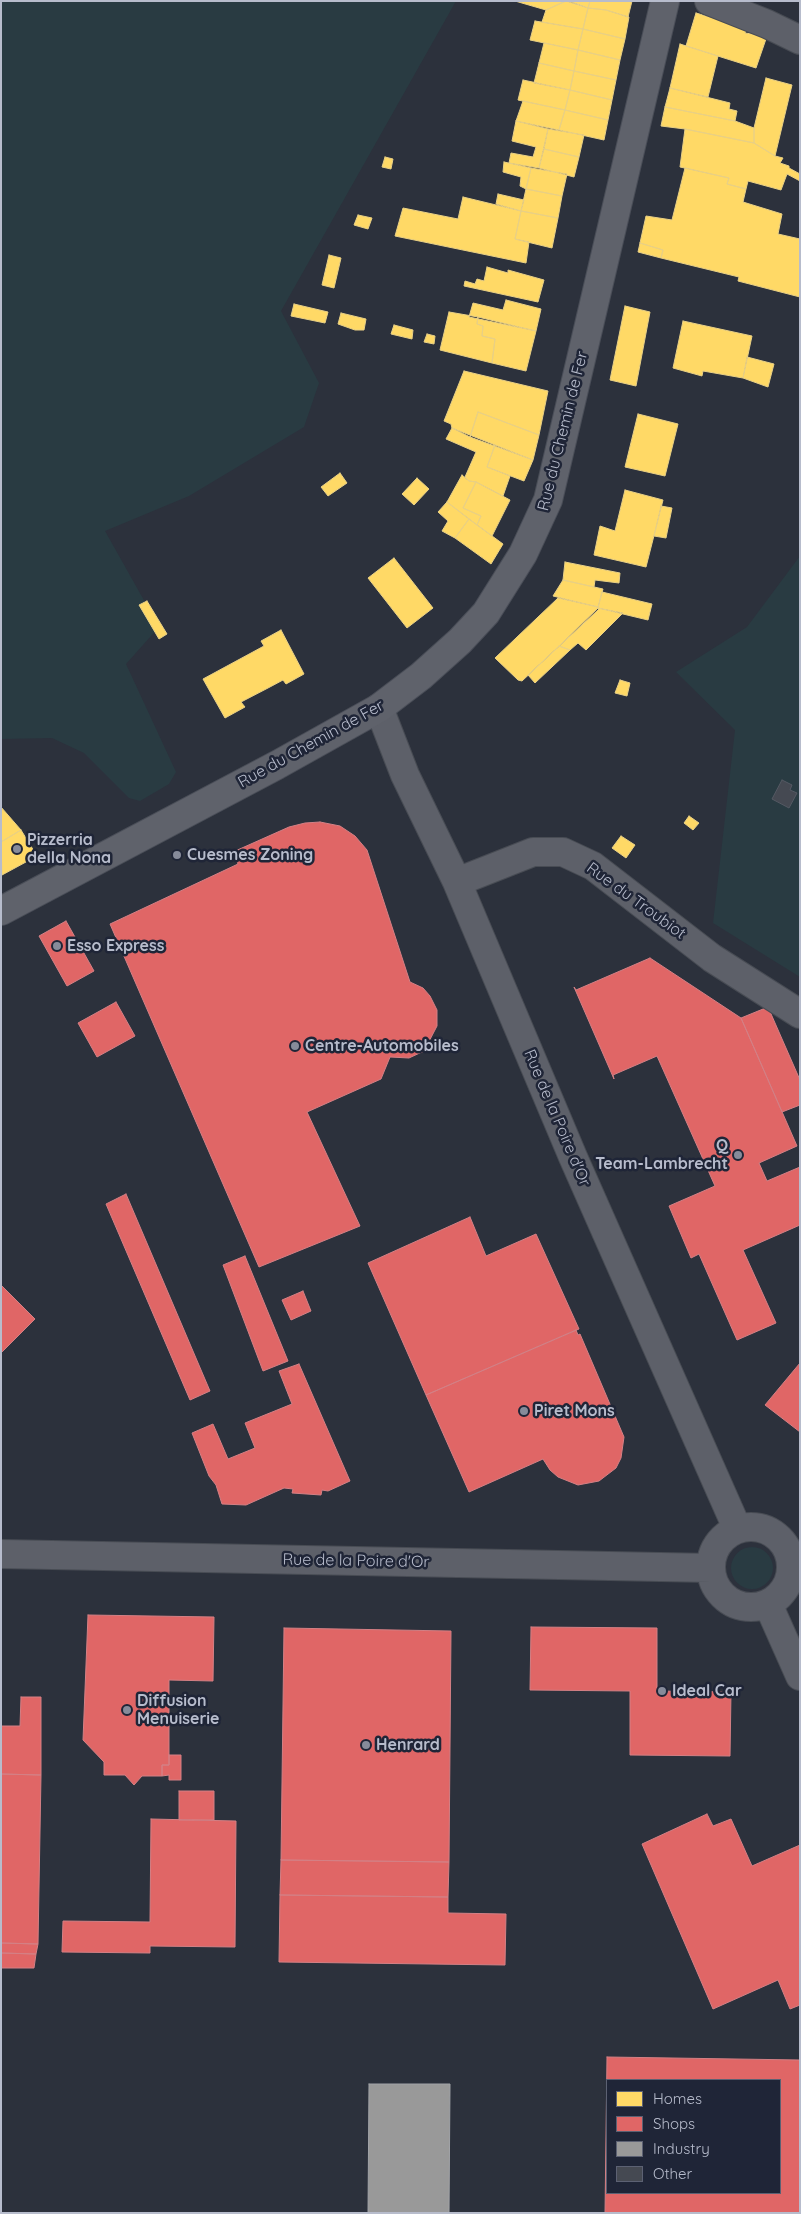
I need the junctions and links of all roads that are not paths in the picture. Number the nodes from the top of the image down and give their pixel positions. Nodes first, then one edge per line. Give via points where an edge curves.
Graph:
1 (665, 1) edge
2 (709, 1) edge
3 (800, 40) edge
4 (379, 708) junction
5 (457, 882) junction
6 (1, 911) edge
7 (800, 1014) edge
8 (737, 1528) junction
9 (1, 1554) edge
10 (796, 1561) edge
11 (710, 1568) junction
12 (768, 1604) junction
13 (800, 1676) edge

1 - 4 main road, Rue du Chemin de Fer via 548,500 523,554 486,613 427,671
2 - 3 street
4 - 5 street, Rue de la Poire d'Or via 405,774
4 - 6 main road, Rue du Chemin de Fer
5 - 7 street, Rue du Troubiot via 533,852 564,852 593,866 712,958
5 - 8 street, Rue de la Poire d'Or via 573,1157
8 - 10 street via 761,1527 772,1532 782,1540
8 - 11 street via 717,1544
9 - 11 street, Rue de la Poire d'Or
10 - 12 street via 787,1586
11 - 12 street via 713,1582 730,1602 756,1607
12 - 13 street

